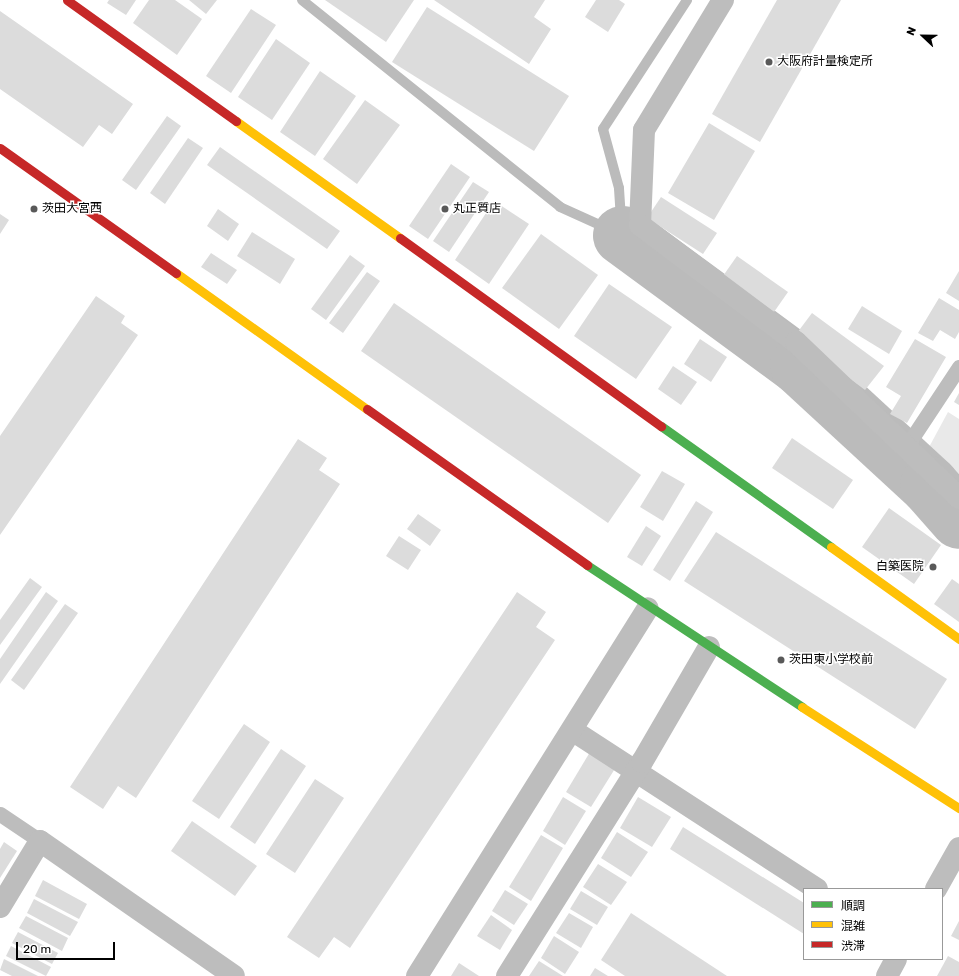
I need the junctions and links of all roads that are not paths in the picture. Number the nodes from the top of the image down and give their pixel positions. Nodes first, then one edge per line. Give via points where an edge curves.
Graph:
1 (67, 0) edge
2 (722, 0) edge
3 (0, 148) edge
4 (959, 367) edge
5 (906, 447) junction
6 (959, 498) edge
7 (648, 608) junction
8 (959, 639) edge
9 (708, 647) junction
10 (572, 730) junction
11 (636, 772) junction
12 (958, 806) edge
13 (0, 814) edge
14 (40, 841) junction
15 (959, 848) edge
16 (815, 888) edge
17 (937, 888) edge
18 (0, 907) edge
19 (895, 960) edge
20 (234, 976) edge
21 (417, 976) edge
22 (507, 976) edge
23 (887, 976) edge

1 - 8 street
2 - 5 street via 644,130 640,225 796,342
3 - 7 street
4 - 5 lane
5 - 6 street
7 - 9 street
7 - 10 street
9 - 11 street
9 - 12 street
10 - 11 street
10 - 21 street
11 - 16 street
11 - 22 street
13 - 14 lane
14 - 18 street
14 - 20 street
15 - 17 street
19 - 23 street

